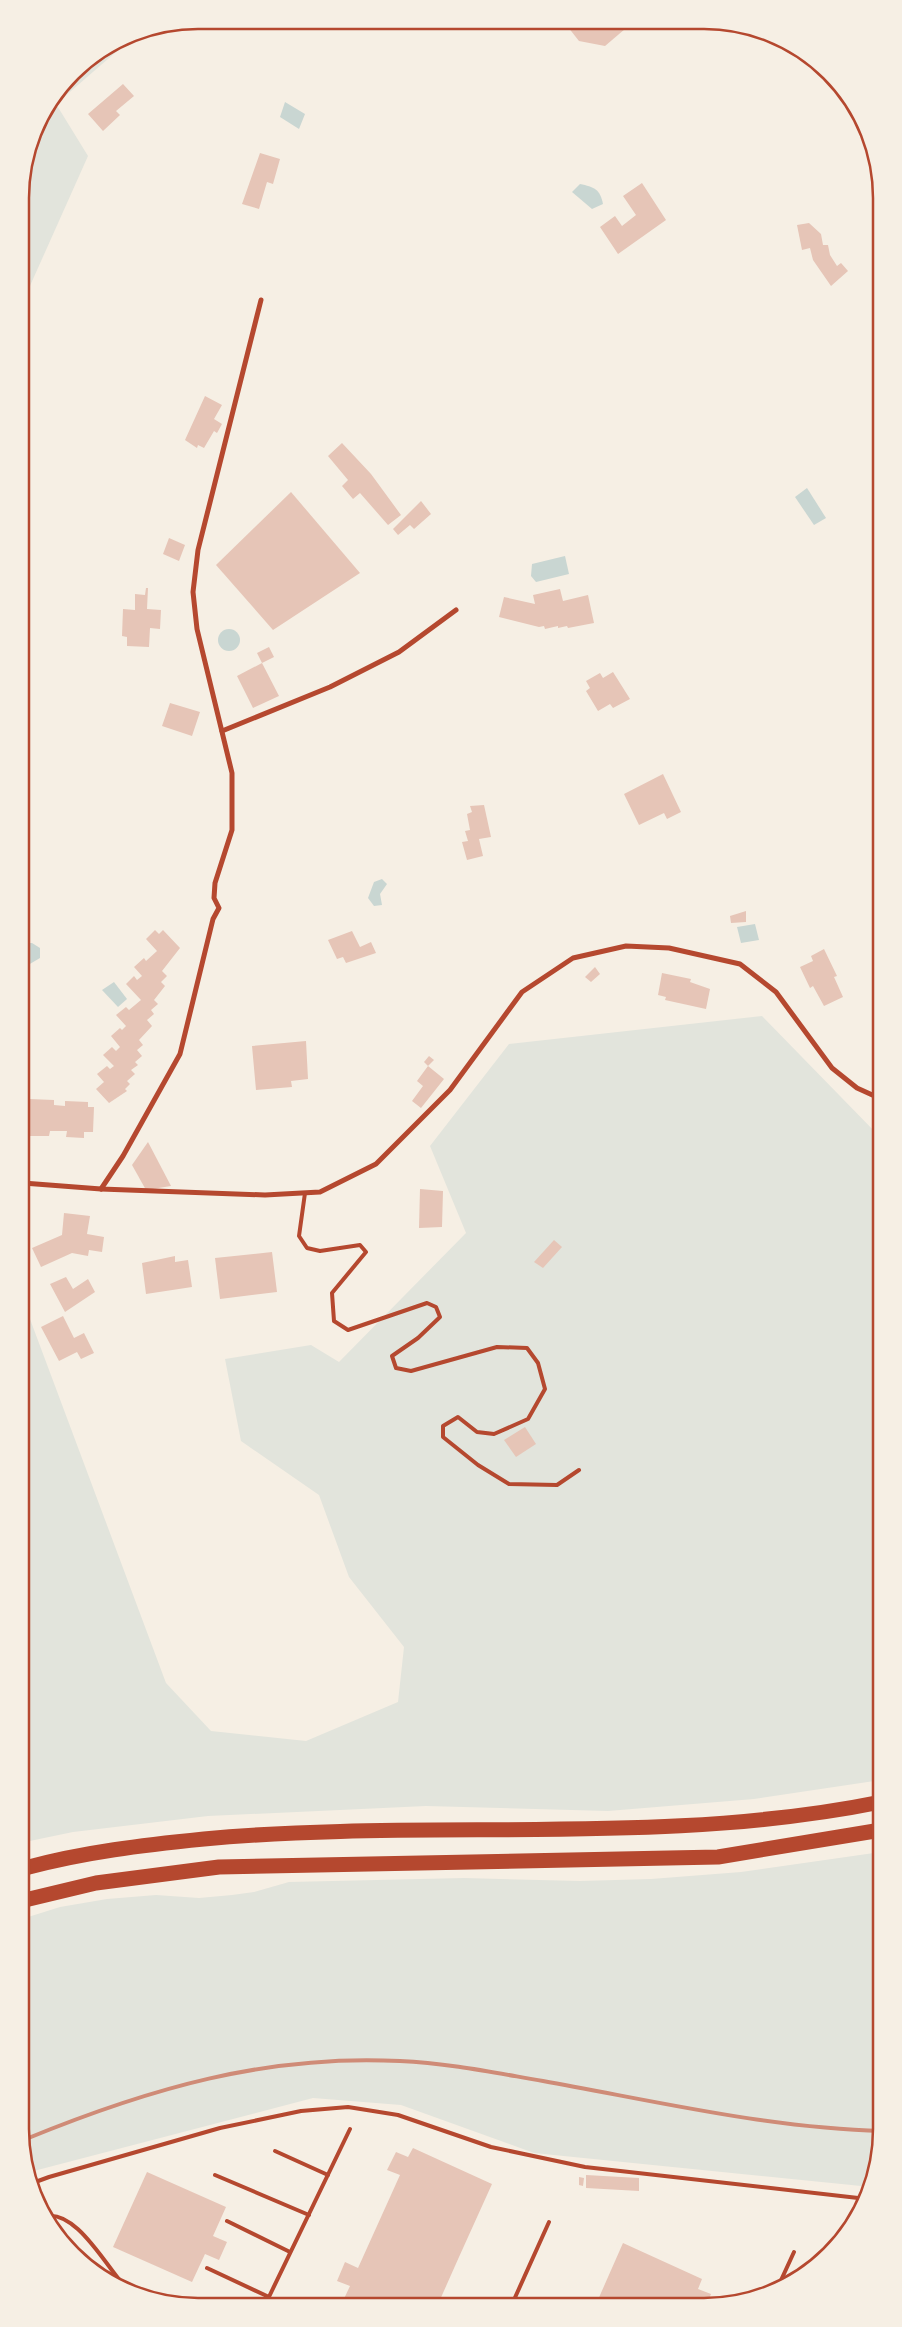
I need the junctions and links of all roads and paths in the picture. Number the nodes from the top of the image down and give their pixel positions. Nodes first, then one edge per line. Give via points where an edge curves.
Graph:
1 (260, 300) dead end
2 (456, 610) dead end
3 (222, 732) junction
4 (873, 1095) edge
5 (29, 1183) edge
6 (101, 1188) junction
7 (305, 1193) junction
8 (579, 1470) dead end
9 (873, 1804) edge
10 (873, 1831) edge
11 (29, 1867) edge
12 (29, 1899) edge
13 (350, 2129) dead end
14 (275, 2151) dead end
15 (215, 2175) dead end
16 (328, 2175) junction
17 (38, 2181) edge
18 (858, 2198) edge
19 (309, 2215) junction
20 (53, 2217) edge
21 (227, 2222) dead end
22 (549, 2222) dead end
23 (290, 2252) junction
24 (794, 2252) dead end
25 (207, 2268) dead end
26 (118, 2278) edge
27 (781, 2279) edge
28 (269, 2297) joint
29 (515, 2298) edge

1 - 3 street via 198,550 193,592 197,629
2 - 3 street via 399,652 330,687
3 - 6 street via 232,773 232,830 215,883 214,898 219,908 213,919 180,1054 123,1156
4 - 7 street via 857,1088 832,1068 776,992 740,964 669,948 626,946 574,958 522,992 450,1090 376,1164 320,1192
5 - 6 street
6 - 7 street via 266,1195
7 - 8 lane via 299,1236 306,1248 320,1251 360,1245 366,1252 332,1292 334,1321 348,1330 427,1303 436,1307 440,1317 392,1356 396,1368 411,1371 497,1347 527,1348 538,1363 545,1389 528,1419 494,1434 477,1432 458,1417 442,1426 443,1437 478,1465 509,1484 557,1485
9 - 11 highway via 713,1825 240,1836 142,1845
10 - 12 highway via 718,1857 219,1868 96,1883
13 - 16 lane
14 - 16 lane
15 - 19 lane
16 - 19 lane
17 - 18 lane via 220,2128 301,2111 348,2107 398,2115 491,2147 584,2168
19 - 23 lane
20 - 26 lane via 69,2220
21 - 23 lane
22 - 29 lane
23 - 28 lane
24 - 27 lane
25 - 28 lane

